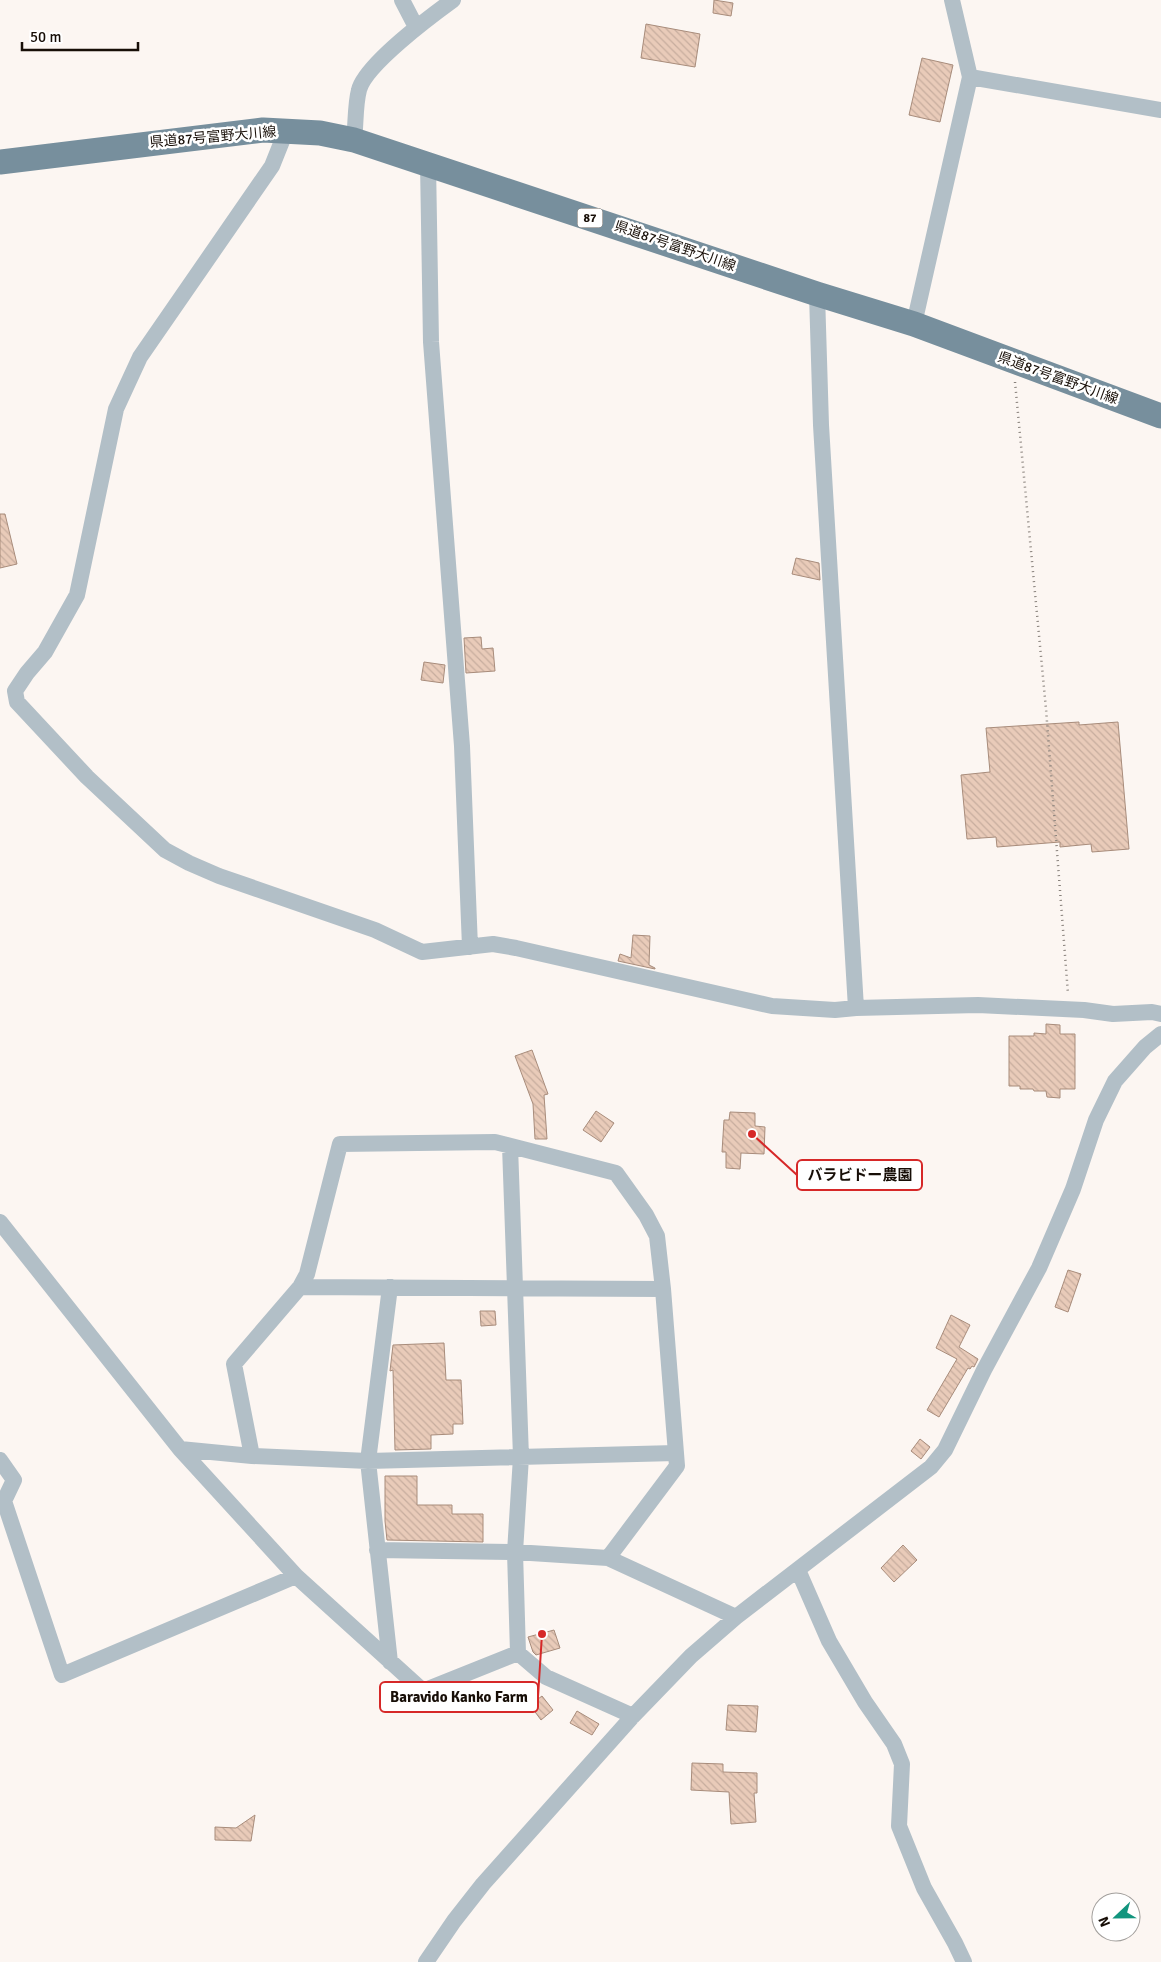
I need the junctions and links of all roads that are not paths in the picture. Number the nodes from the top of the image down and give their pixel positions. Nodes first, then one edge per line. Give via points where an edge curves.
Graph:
1 (402, 0) edge
2 (453, 0) edge
3 (952, 0) edge
4 (416, 27) junction
5 (970, 77) junction
6 (1161, 110) edge
7 (286, 130) junction
8 (354, 140) junction
9 (0, 162) edge
10 (428, 163) junction
11 (817, 294) junction
12 (914, 324) junction
13 (1161, 416) edge
14 (470, 947) junction
15 (856, 1008) junction
16 (1161, 1014) edge
17 (1161, 1034) edge
18 (510, 1146) junction
19 (0, 1222) edge
20 (300, 1287) junction
21 (390, 1287) junction
22 (514, 1289) junction
23 (663, 1289) junction
24 (180, 1449) junction
25 (676, 1453) junction
26 (252, 1456) junction
27 (521, 1458) junction
28 (0, 1460) edge
29 (368, 1461) junction
30 (377, 1550) junction
31 (515, 1552) junction
32 (608, 1558) junction
33 (798, 1570) junction
34 (296, 1576) junction
35 (736, 1617) junction
36 (518, 1653) junction
37 (390, 1662) junction
38 (633, 1716) junction
39 (426, 1962) edge
40 (964, 1962) edge

1 - 4 street
2 - 4 street
3 - 5 street
4 - 8 street via 364,76 359,89
5 - 6 street
5 - 12 street
7 - 8 main road, 県道87号富野大川線 / 87
7 - 9 main road, 県道87号富野大川線 / 87 via 230,133
7 - 14 street via 272,166 140,357 116,409 77,595 45,652 15,691 17,702 94,784 165,850 189,864 375,930 422,952
8 - 10 main road, 県道87号富野大川線 / 87
10 - 11 main road, 県道87号富野大川線 / 87
10 - 14 street via 431,342 462,746
11 - 12 main road, 県道87号富野大川線 / 87
11 - 15 street via 821,425
12 - 13 main road, 県道87号富野大川線 / 87
14 - 15 street via 493,944 516,948 772,1006
15 - 16 street via 978,1005
17 - 33 street via 1115,1081 1096,1120 1073,1189 1039,1268 945,1450 931,1467
18 - 20 street via 495,1142 340,1144 307,1274
18 - 22 street
18 - 23 street via 616,1173 657,1236
19 - 24 street
20 - 21 street
20 - 26 street via 234,1364
21 - 22 street
21 - 29 street
22 - 23 street
22 - 27 street
23 - 25 street
24 - 26 street
24 - 34 street
25 - 27 street
25 - 32 street via 677,1466
26 - 29 street
27 - 29 street
27 - 31 street
28 - 34 street via 14,1480 4,1501 62,1675
29 - 30 street
30 - 31 street
30 - 37 street
31 - 32 street
31 - 36 street
32 - 35 street
33 - 35 street
33 - 40 street via 829,1641 894,1744 902,1764 899,1826 924,1888
34 - 37 street
35 - 38 street via 691,1656
36 - 37 street via 423,1691
36 - 38 street via 546,1677
38 - 39 street via 483,1884

